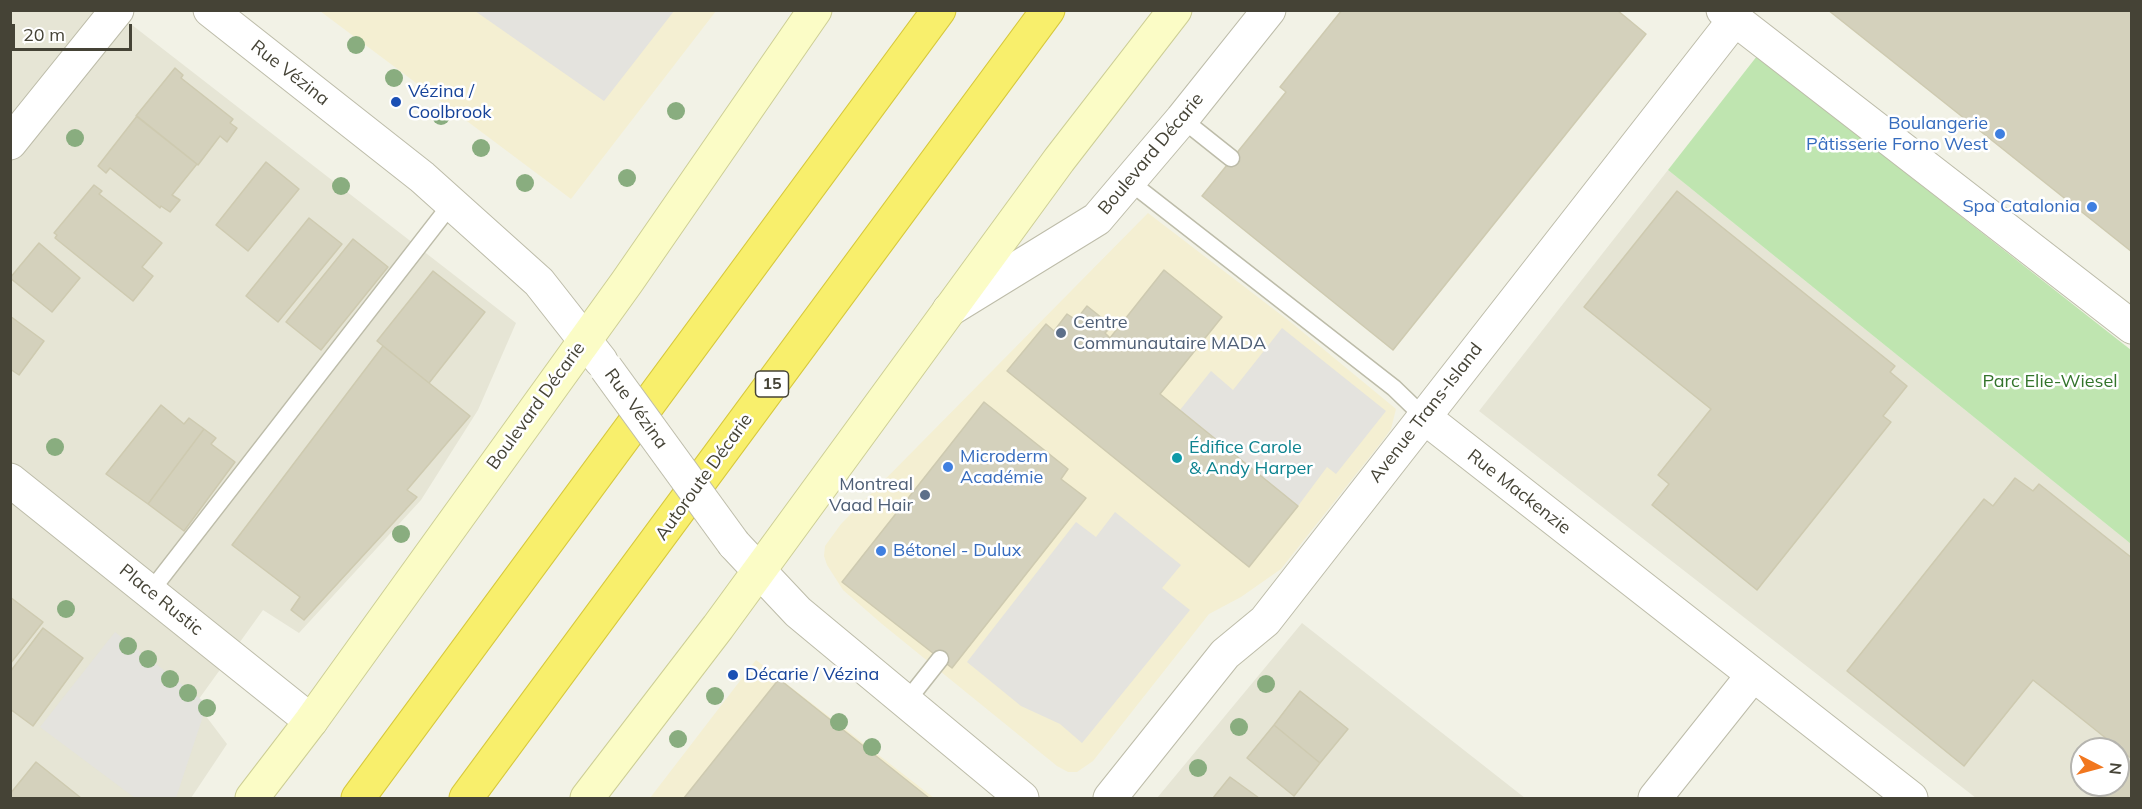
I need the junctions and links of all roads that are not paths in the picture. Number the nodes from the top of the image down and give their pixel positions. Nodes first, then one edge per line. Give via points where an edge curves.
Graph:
1 (117, 10) edge
2 (210, 10) edge
3 (815, 10) edge
4 (939, 10) edge
5 (1048, 10) edge
6 (1175, 10) edge
7 (1269, 10) edge
8 (1733, 13) edge
9 (1182, 119) junction
10 (10, 143) edge
11 (1231, 158) dead end
12 (1130, 182) junction
13 (452, 203) junction
14 (950, 310) junction
15 (2132, 327) edge
16 (585, 339) junction
17 (1424, 417) junction
18 (10, 480) edge
19 (759, 571) junction
20 (150, 592) junction
21 (940, 659) dead end
22 (1753, 675) junction
23 (906, 702) junction
24 (311, 721) junction
25 (252, 798) edge
26 (357, 798) edge
27 (466, 798) edge
28 (587, 798) edge
29 (1022, 798) edge
30 (1110, 798) edge
31 (1655, 798) edge
32 (1911, 798) edge

1 - 10 street
2 - 13 street, Rue Vézina
3 - 16 main road, Boulevard Décarie
4 - 26 highway
5 - 27 highway, Autoroute Décarie / 15
6 - 14 main road, Boulevard Décarie via 1066,150
7 - 9 street, Boulevard Décarie
8 - 15 street
8 - 17 street, Avenue Trans-Island
9 - 11 lane
9 - 12 street, Boulevard Décarie
12 - 14 street, Boulevard Décarie via 1097,219
12 - 17 lane, Rue Mackenzie via 1376,373
13 - 16 street, Rue Vézina via 539,282
13 - 20 lane
14 - 19 main road, Boulevard Décarie
16 - 19 street, Rue Vézina, bridge via 734,544
16 - 24 main road, Boulevard Décarie
17 - 22 street, Rue Mackenzie
17 - 30 street, Avenue Trans-Island via 1265,621 1225,654
18 - 20 street, Place Rustic
19 - 23 street, Rue Vézina via 798,612
19 - 28 main road, Boulevard Décarie
20 - 24 street, Place Rustic
21 - 23 lane
22 - 31 street
22 - 32 street, Rue Mackenzie
23 - 29 street, Rue Vézina
24 - 25 main road, Boulevard Décarie

